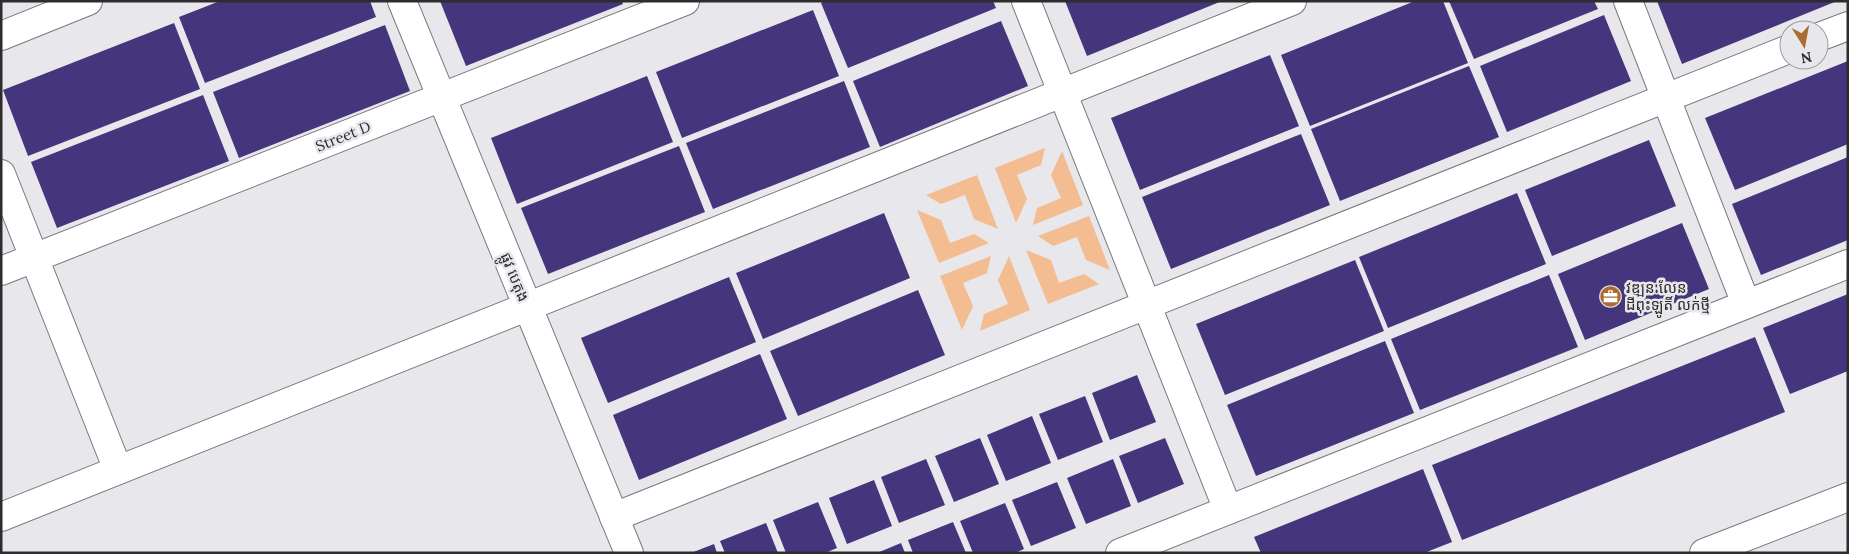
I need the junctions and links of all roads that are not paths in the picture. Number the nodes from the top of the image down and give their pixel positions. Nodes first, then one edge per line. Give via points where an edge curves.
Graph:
1 (88, 1) edge
2 (402, 1) edge
3 (685, 1) edge
4 (1026, 1) edge
5 (1292, 1) edge
6 (1628, 1) edge
7 (1848, 26) edge
8 (1829, 33) edge
9 (1, 36) edge
10 (1779, 53) edge
11 (1062, 93) junction
12 (442, 97) junction
13 (1666, 98) junction
14 (1, 174) edge
15 (34, 258) junction
16 (1848, 264) edge
17 (1, 271) edge
18 (1147, 304) junction
19 (1746, 304) junction
20 (527, 306) junction
21 (118, 470) junction
22 (1848, 497) edge
23 (1228, 510) junction
24 (1, 517) edge
25 (614, 517) junction
26 (629, 553) edge
27 (1120, 553) edge
28 (1704, 553) edge

1 - 9 street
2 - 12 street, ផ្លូវ បេតុង
3 - 12 street, Street D
4 - 11 street
5 - 11 street
6 - 13 street
7 - 8 street
10 - 13 street
11 - 18 street
11 - 20 street
12 - 15 street, Street D
12 - 20 street, ផ្លូវ បេតុង
13 - 18 street
13 - 19 street
14 - 15 street
15 - 17 street, Street D
15 - 21 street
16 - 19 street
18 - 23 street
18 - 25 street
19 - 23 street
20 - 21 street
20 - 25 street, ផ្លូវ បេតុង
21 - 24 street
22 - 28 street
23 - 27 street
25 - 26 street, ផ្លូវ បេតុង

